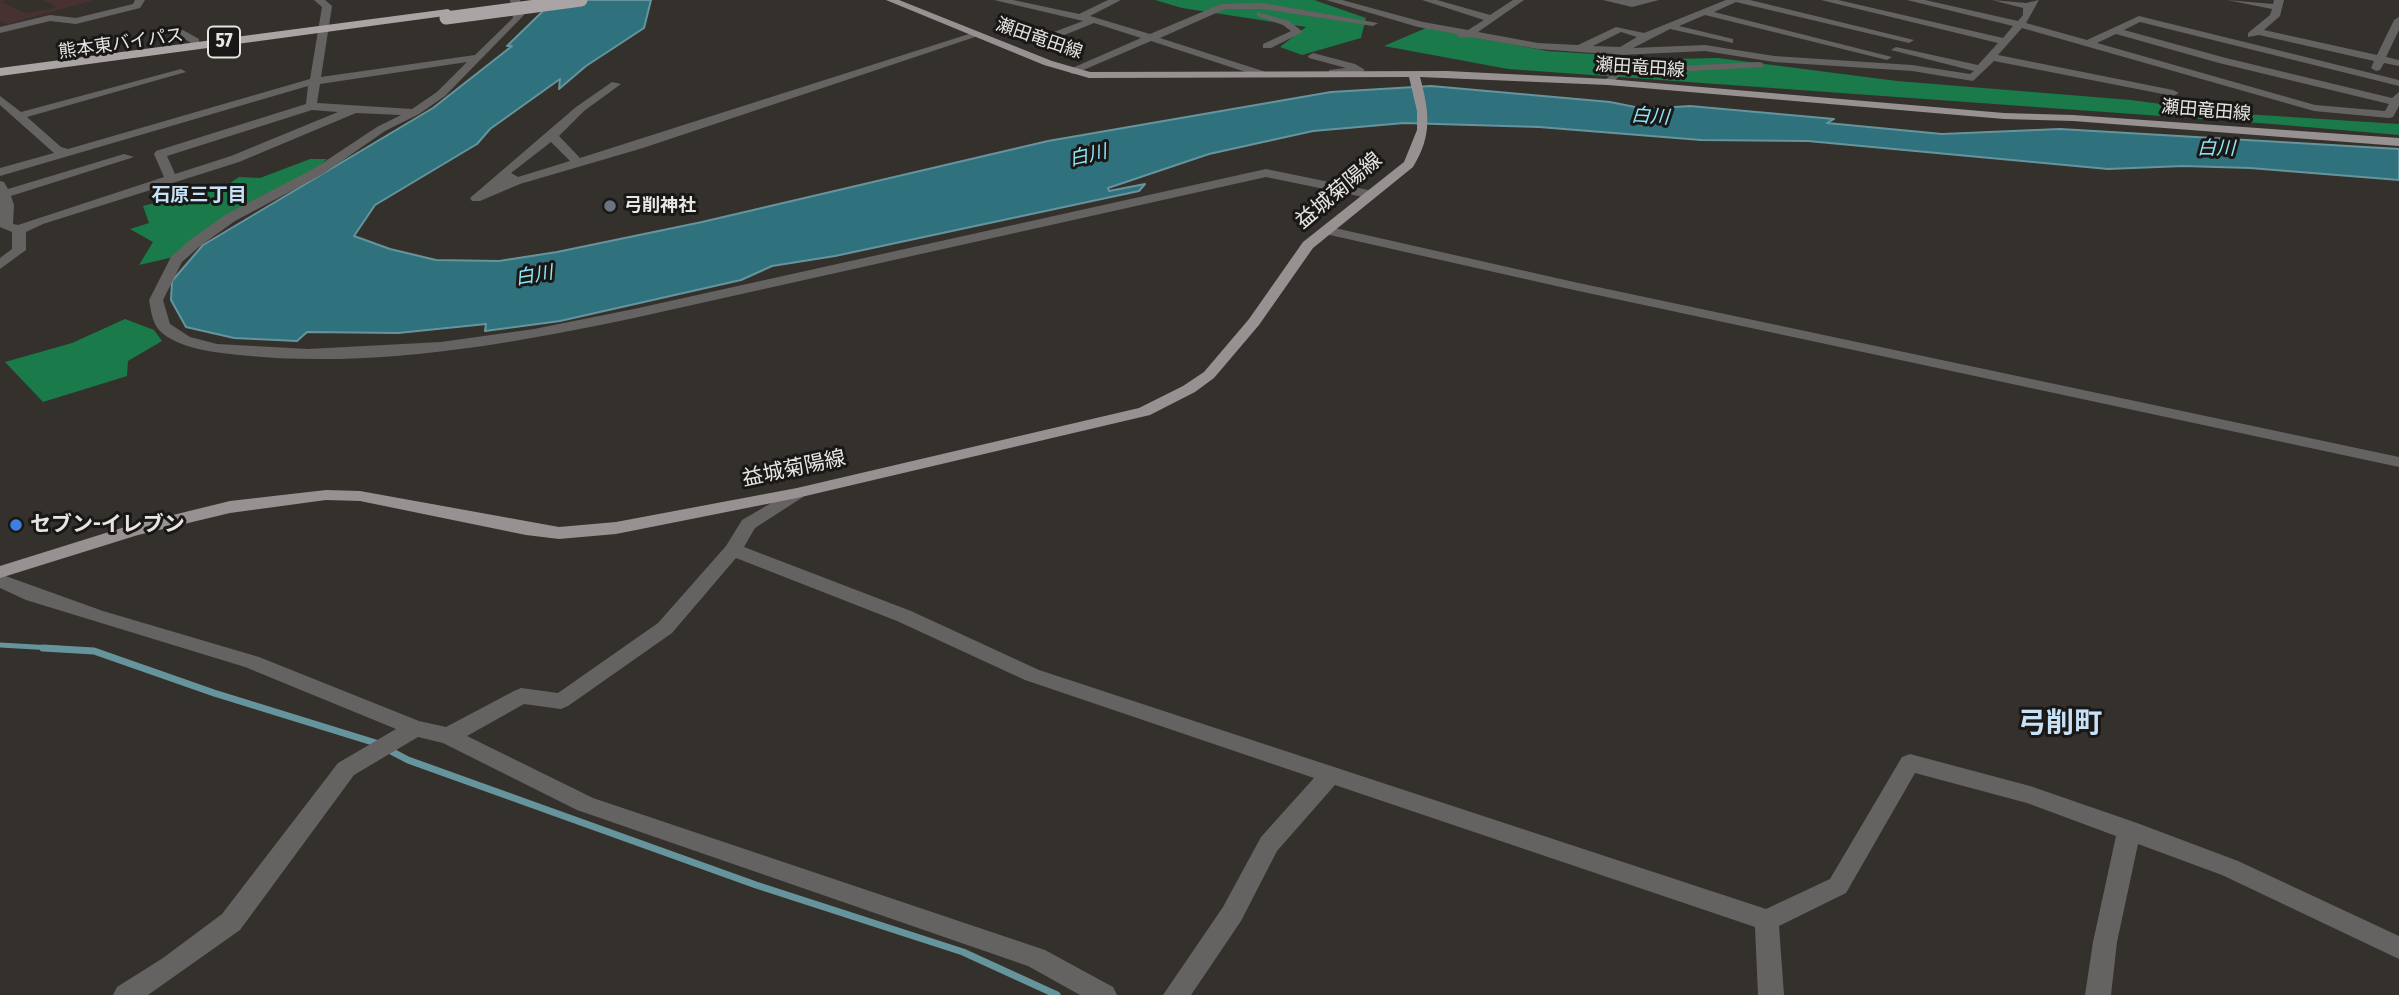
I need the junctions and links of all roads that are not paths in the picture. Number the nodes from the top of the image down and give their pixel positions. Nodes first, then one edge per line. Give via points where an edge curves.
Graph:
1 (140, 0) edge
2 (319, 0) edge
3 (515, 0) edge
4 (546, 0) edge
5 (581, 0) edge
6 (891, 0) edge
7 (999, 0) edge
8 (1066, 0) edge
9 (1116, 0) edge
10 (1331, 0) edge
11 (1427, 0) edge
12 (1517, 0) edge
13 (1608, 0) edge
14 (1654, 0) edge
15 (1736, 0) edge
16 (1826, 0) edge
17 (1912, 0) edge
18 (1997, 0) edge
19 (2232, 0) edge
20 (2031, 3) edge
21 (2277, 3) edge
22 (1249, 5) junction
23 (1047, 9) junction
24 (1703, 12) junction
25 (447, 16) junction
26 (1081, 17) junction
27 (1489, 18) junction
28 (1093, 20) junction
29 (2398, 23) edge
30 (1930, 24) junction
31 (2020, 25) junction
32 (1668, 26) junction
33 (0, 30) edge
34 (2115, 31) junction
35 (2256, 31) junction
36 (181, 32) dead end
37 (324, 32) junction
38 (1058, 34) dead end
39 (1469, 34) junction
40 (976, 35) junction
41 (1645, 36) junction
42 (1154, 38) junction
43 (2394, 38) edge
44 (1909, 40) junction
45 (195, 41) dead end
46 (2004, 41) junction
47 (2090, 43) junction
48 (1267, 46) dead end
49 (2240, 46) junction
50 (1577, 49) junction
51 (1620, 52) junction
52 (1891, 54) junction
53 (1313, 56) dead end
54 (480, 57) junction
55 (1991, 57) junction
56 (2381, 60) junction
57 (1797, 61) junction
58 (2224, 61) junction
59 (2399, 63) edge
60 (1853, 64) junction
61 (1877, 65) junction
62 (1981, 69) junction
63 (1074, 71) junction
64 (0, 72) edge
65 (181, 72) dead end
66 (1235, 73) dead end
67 (1260, 74) junction
68 (1415, 75) junction
69 (2208, 75) junction
70 (2370, 76) junction
71 (0, 78) edge
72 (315, 81) junction
73 (1608, 82) junction
74 (2399, 83) edge
75 (616, 84) dead end
76 (2173, 93) dead end
77 (0, 99) edge
78 (2398, 100) edge
79 (312, 106) junction
80 (352, 110) junction
81 (415, 112) junction
82 (21, 115) junction
83 (552, 136) junction
84 (2399, 142) edge
85 (67, 152) junction
86 (140, 154) junction
87 (578, 163) junction
88 (0, 172) edge
89 (503, 173) junction
90 (171, 180) junction
91 (516, 181) junction
92 (2, 189) edge
93 (1368, 194) junction
94 (19, 230) junction
95 (1326, 230) junction
96 (0, 265) edge
97 (2399, 462) edge
98 (797, 493) junction
99 (733, 550) junction
100 (0, 572) edge
101 (0, 580) edge
102 (415, 728) junction
103 (448, 736) junction
104 (1330, 775) junction
105 (2129, 830) junction
106 (1767, 920) junction
107 (2399, 948) edge
108 (125, 995) edge
109 (1104, 995) edge
110 (1176, 995) edge
111 (1771, 995) edge
112 (2098, 995) edge

1 - 33 street via 137,6 76,21 50,18
2 - 37 street via 327,6
3 - 54 street via 517,19
4 - 25 highway, 熊本東バイパス / 57, bridge
5 - 25 highway, 熊本東バイパス / 57, bridge
6 - 40 main road, 瀬田竜田線
7 - 23 street
8 - 23 street
9 - 26 street
10 - 39 street
11 - 27 street
12 - 27 street
13 - 14 street via 1632,4
15 - 24 street
15 - 44 street
16 - 30 street
17 - 31 street
18 - 20 street
19 - 21 street
20 - 31 street
21 - 35 street via 2275,16
22 - 39 street
22 - 42 street via 1224,6
22 - 48 street via 1298,32
23 - 26 street
24 - 32 street
24 - 52 street
25 - 37 highway, 熊本東バイパス / 57
26 - 28 street
27 - 39 street
28 - 38 street
28 - 42 street
29 - 43 street
30 - 44 street
30 - 46 street
31 - 46 street
31 - 47 street
32 - 41 street
32 - 57 street
34 - 47 street
34 - 49 street via 2138,19
34 - 58 street
35 - 49 street
35 - 56 street
36 - 45 street
37 - 64 highway, 熊本東バイパス / 57
37 - 71 highway, 熊本東バイパス / 57
37 - 72 street
39 - 50 street
40 - 63 main road, 瀬田竜田線
40 - 87 street
41 - 50 street via 1620,29
41 - 51 street
42 - 63 street
42 - 67 street
43 - 56 street
44 - 52 street
46 - 55 street
47 - 69 street
49 - 58 street
49 - 70 street
50 - 51 street
51 - 57 street via 1705,48
52 - 61 street
52 - 62 street
53 - 67 street via 1360,70
54 - 72 street
54 - 81 street
55 - 62 street
55 - 76 street
56 - 59 street
56 - 70 street
57 - 60 street
58 - 69 street
58 - 78 street
60 - 61 street
60 - 73 street via 1630,71 1617,72
61 - 62 street via 1973,78
63 - 67 main road, 瀬田竜田線
65 - 82 street
66 - 67 street
67 - 68 main road, 瀬田竜田線
68 - 73 main road, 瀬田竜田線
68 - 93 main road, 益城菊陽線 via 1425,125 1420,147 1409,164
69 - 78 street via 2268,96 2343,112 2389,115
70 - 74 street
72 - 79 street
72 - 85 street
73 - 84 main road, 瀬田竜田線 via 2004,116
75 - 83 street
77 - 82 street
79 - 80 street
79 - 86 street
80 - 81 street
80 - 90 street
81 - 93 street via 230,218 195,243 176,260 156,300 165,327 202,345 259,353 360,353 464,345 586,325 1266,173
82 - 85 street via 57,150
83 - 87 street
83 - 89 street
85 - 88 street
86 - 90 street
86 - 92 street
87 - 91 street
89 - 91 street
89 - 91 street via 476,198
90 - 94 street
92 - 94 street via 8,205 6,226
93 - 95 main road, 益城菊陽線
94 - 96 street via 19,250
95 - 97 street
95 - 98 main road, 益城菊陽線 via 1308,245 1254,322 1209,375 1169,401 1116,420
98 - 99 street via 748,524
98 - 100 main road, 益城菊陽線 via 616,528 559,533 360,496 286,498 134,530
99 - 103 street via 664,628 561,701 521,696
99 - 104 street via 904,616 1032,675
101 - 102 street via 96,616 252,662
102 - 103 street
102 - 108 street via 346,769 231,922
103 - 109 street via 585,804 1036,958
104 - 106 street
104 - 110 street via 1269,844 1231,914
105 - 106 street via 2030,795 1910,763 1838,886
105 - 107 street via 2230,868
105 - 112 street
106 - 111 street

